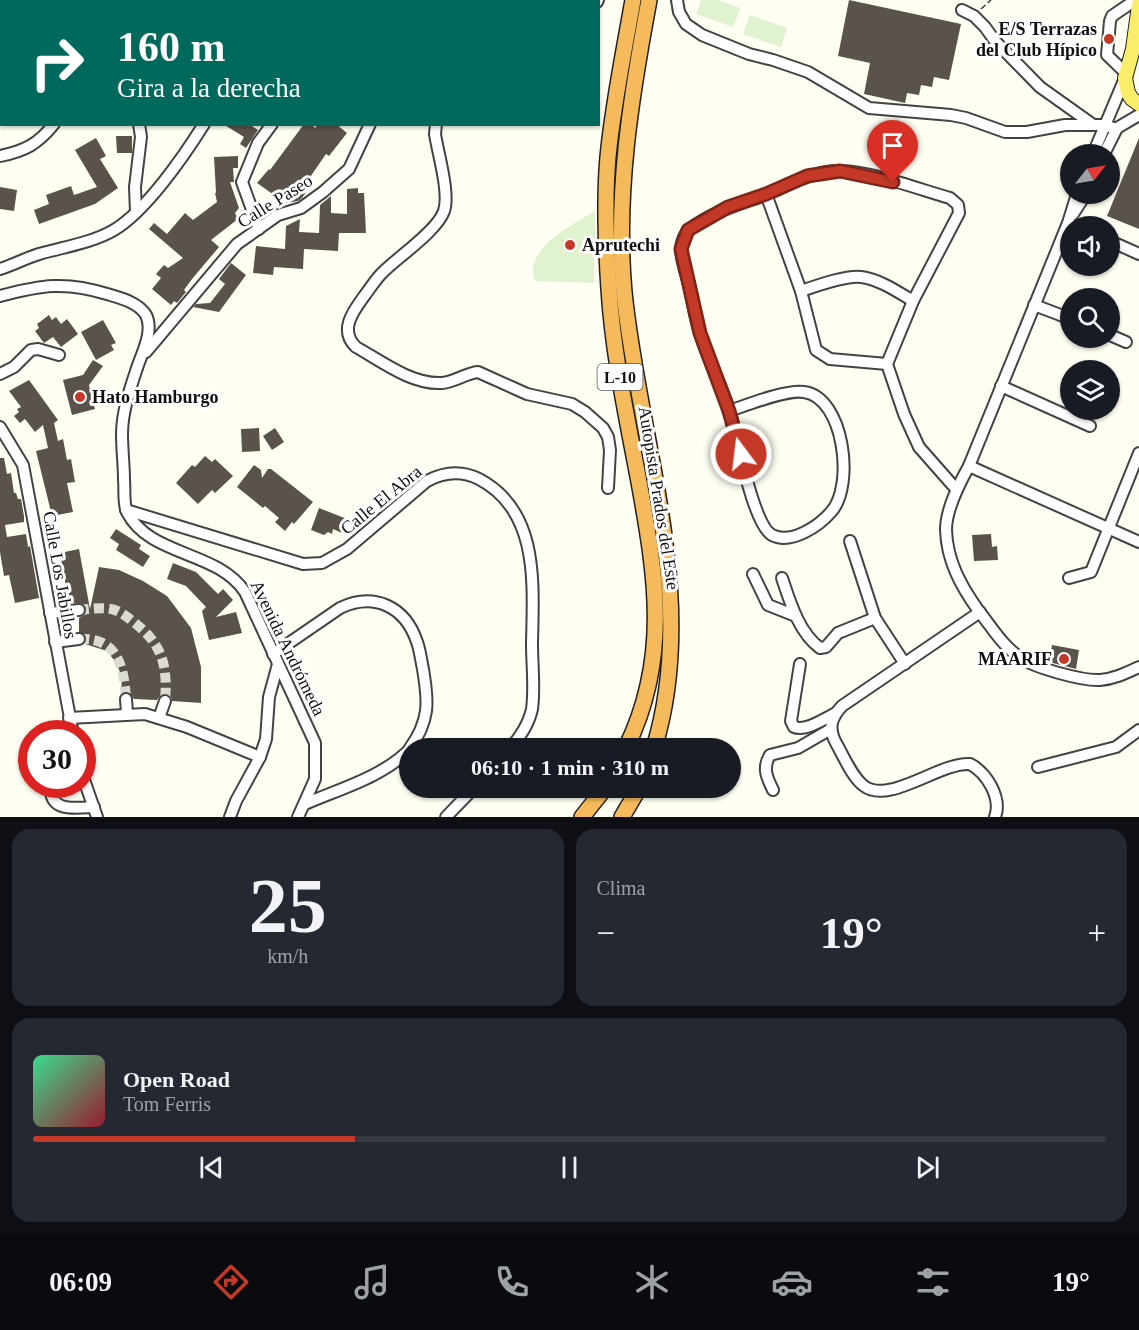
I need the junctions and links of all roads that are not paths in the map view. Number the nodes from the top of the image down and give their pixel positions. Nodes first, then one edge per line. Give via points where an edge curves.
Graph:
1 (633, 0) edge
2 (649, 0) edge
3 (677, 0) edge
4 (1135, 2) edge
5 (962, 10) dead end
6 (1126, 76) junction
7 (1139, 104) edge
8 (1139, 115) edge
9 (1092, 124) junction
10 (1105, 125) junction
11 (52, 126) edge
12 (139, 126) edge
13 (203, 126) edge
14 (271, 126) edge
15 (369, 126) edge
16 (436, 126) edge
17 (1116, 129) junction
18 (1097, 144) edge
19 (1109, 144) edge
20 (0, 156) edge
21 (766, 194) junction
22 (136, 212) junction
23 (259, 229) junction
24 (1120, 246) edge
25 (1060, 247) edge
26 (1139, 254) edge
27 (0, 269) edge
28 (801, 291) junction
29 (0, 296) edge
30 (913, 301) junction
31 (1034, 305) junction
32 (1060, 315) edge
33 (1120, 339) edge
34 (1126, 342) dead end
35 (59, 355) dead end
36 (142, 356) junction
37 (888, 364) junction
38 (0, 374) edge
39 (1001, 386) junction
40 (729, 411) junction
41 (1090, 426) dead end
42 (0, 428) edge
43 (1139, 453) edge
44 (969, 466) junction
45 (608, 488) dead end
46 (956, 489) junction
47 (126, 510) junction
48 (1107, 527) junction
49 (850, 541) dead end
50 (1139, 542) edge
51 (753, 574) dead end
52 (782, 578) dead end
53 (1069, 578) dead end
54 (79, 610) tunnel mouth
55 (980, 612) junction
56 (50, 613) junction
57 (796, 616) junction
58 (875, 618) junction
59 (79, 639) tunnel mouth
60 (55, 642) junction
61 (273, 654) junction
62 (278, 664) junction
63 (800, 664) dead end
64 (905, 664) junction
65 (1139, 667) edge
66 (126, 699) tunnel mouth
67 (165, 701) tunnel mouth
68 (836, 713) junction
69 (127, 714) junction
70 (69, 718) joint
71 (159, 718) junction
72 (831, 729) junction
73 (1139, 730) edge
74 (416, 738) edge
75 (518, 738) edge
76 (630, 738) edge
77 (657, 738) edge
78 (260, 757) junction
79 (399, 758) edge
80 (1038, 767) dead end
81 (773, 790) dead end
82 (53, 798) edge
83 (465, 798) edge
84 (597, 798) edge
85 (633, 798) edge
86 (305, 804) junction
87 (95, 812) edge
88 (230, 817) edge
89 (298, 817) edge
90 (447, 817) edge
91 (582, 817) edge
92 (622, 817) edge
93 (995, 817) edge

1 - 76 highway, Autopista Prados del Este / L-10 via 608,157 605,203 613,337 655,583 655,644 650,682
2 - 77 highway, Autopista Prados del Este / L-10 via 631,107 622,198 629,333 662,525 673,630 669,681
3 - 9 street via 686,24 702,35 808,72 869,108 951,115 1015,133
4 - 6 main road via 1133,49
4 - 6 street via 1110,21 1107,55
5 - 9 street via 974,16 1040,87
6 - 7 main road via 1128,93
6 - 10 street
8 - 17 street
9 - 10 street
10 - 17 street
10 - 18 street
11 - 20 street via 41,140 26,149
12 - 22 street
13 - 22 street
14 - 23 street via 258,143 242,182
15 - 23 street, Calle Paseo via 349,169 301,208 278,215
16 - 45 street via 445,210 436,224 380,274 352,313 350,341 397,370 423,380 448,382 478,372 527,394 576,406 606,432
17 - 19 street
21 - 28 street
21 - 30 street via 807,176 840,171 951,198 959,213
21 - 40 street via 728,207 688,230 681,249 700,333
22 - 27 street via 102,236
23 - 36 street, Calle Paseo via 237,244
24 - 26 street
25 - 31 street
28 - 30 street via 861,277
28 - 37 street via 816,350 830,359
29 - 36 street via 67,284 123,298 140,309 149,324
30 - 37 street
31 - 32 street
31 - 39 street
33 - 34 street
35 - 38 street via 31,350 14,367
36 - 47 street via 127,400 122,433
37 - 46 street via 919,447
39 - 41 street
39 - 44 street
40 - 40 street via 752,497 765,529 787,540 832,512 845,473 837,423 828,407 815,395 802,391
42 - 56 street, Calle Los Jabillos via 23,465
43 - 48 street
44 - 46 street
44 - 48 street
46 - 55 street via 946,529 950,560 962,587
47 - 61 street, Avenida Andrómeda via 146,534 231,575 245,592
47 - 75 street, Calle El Abra via 313,565 347,549 436,476 458,473 489,484 515,511 530,553 532,708
48 - 50 street
48 - 53 street via 1091,572
49 - 58 street
51 - 57 street via 768,605
52 - 57 street
54 - 56 street
55 - 64 street
55 - 65 street via 1009,649 1043,668 1098,680
56 - 60 street, Calle Los Jabillos
57 - 58 street via 820,648 826,647 838,633
58 - 64 street
59 - 60 street
60 - 70 street, Calle Los Jabillos
61 - 62 street, Avenida Andrómeda
61 - 74 street via 349,604 366,600 391,608 408,624 418,644 427,698 423,725
62 - 78 street
62 - 86 street, Avenida Andrómeda via 315,743 315,779
63 - 68 street via 791,721 794,727 798,729
64 - 68 street
66 - 69 street
67 - 71 street
68 - 72 street
69 - 70 street
69 - 71 street
71 - 78 street
72 - 81 street via 798,747 770,755 765,771
72 - 93 street via 865,787 884,792 952,766 970,764 983,774 994,793
73 - 80 street via 1116,747
78 - 88 street
79 - 86 street via 371,776
82 - 87 street via 64,807
83 - 90 street
84 - 91 highway
85 - 92 highway
86 - 89 street, Avenida Andrómeda

